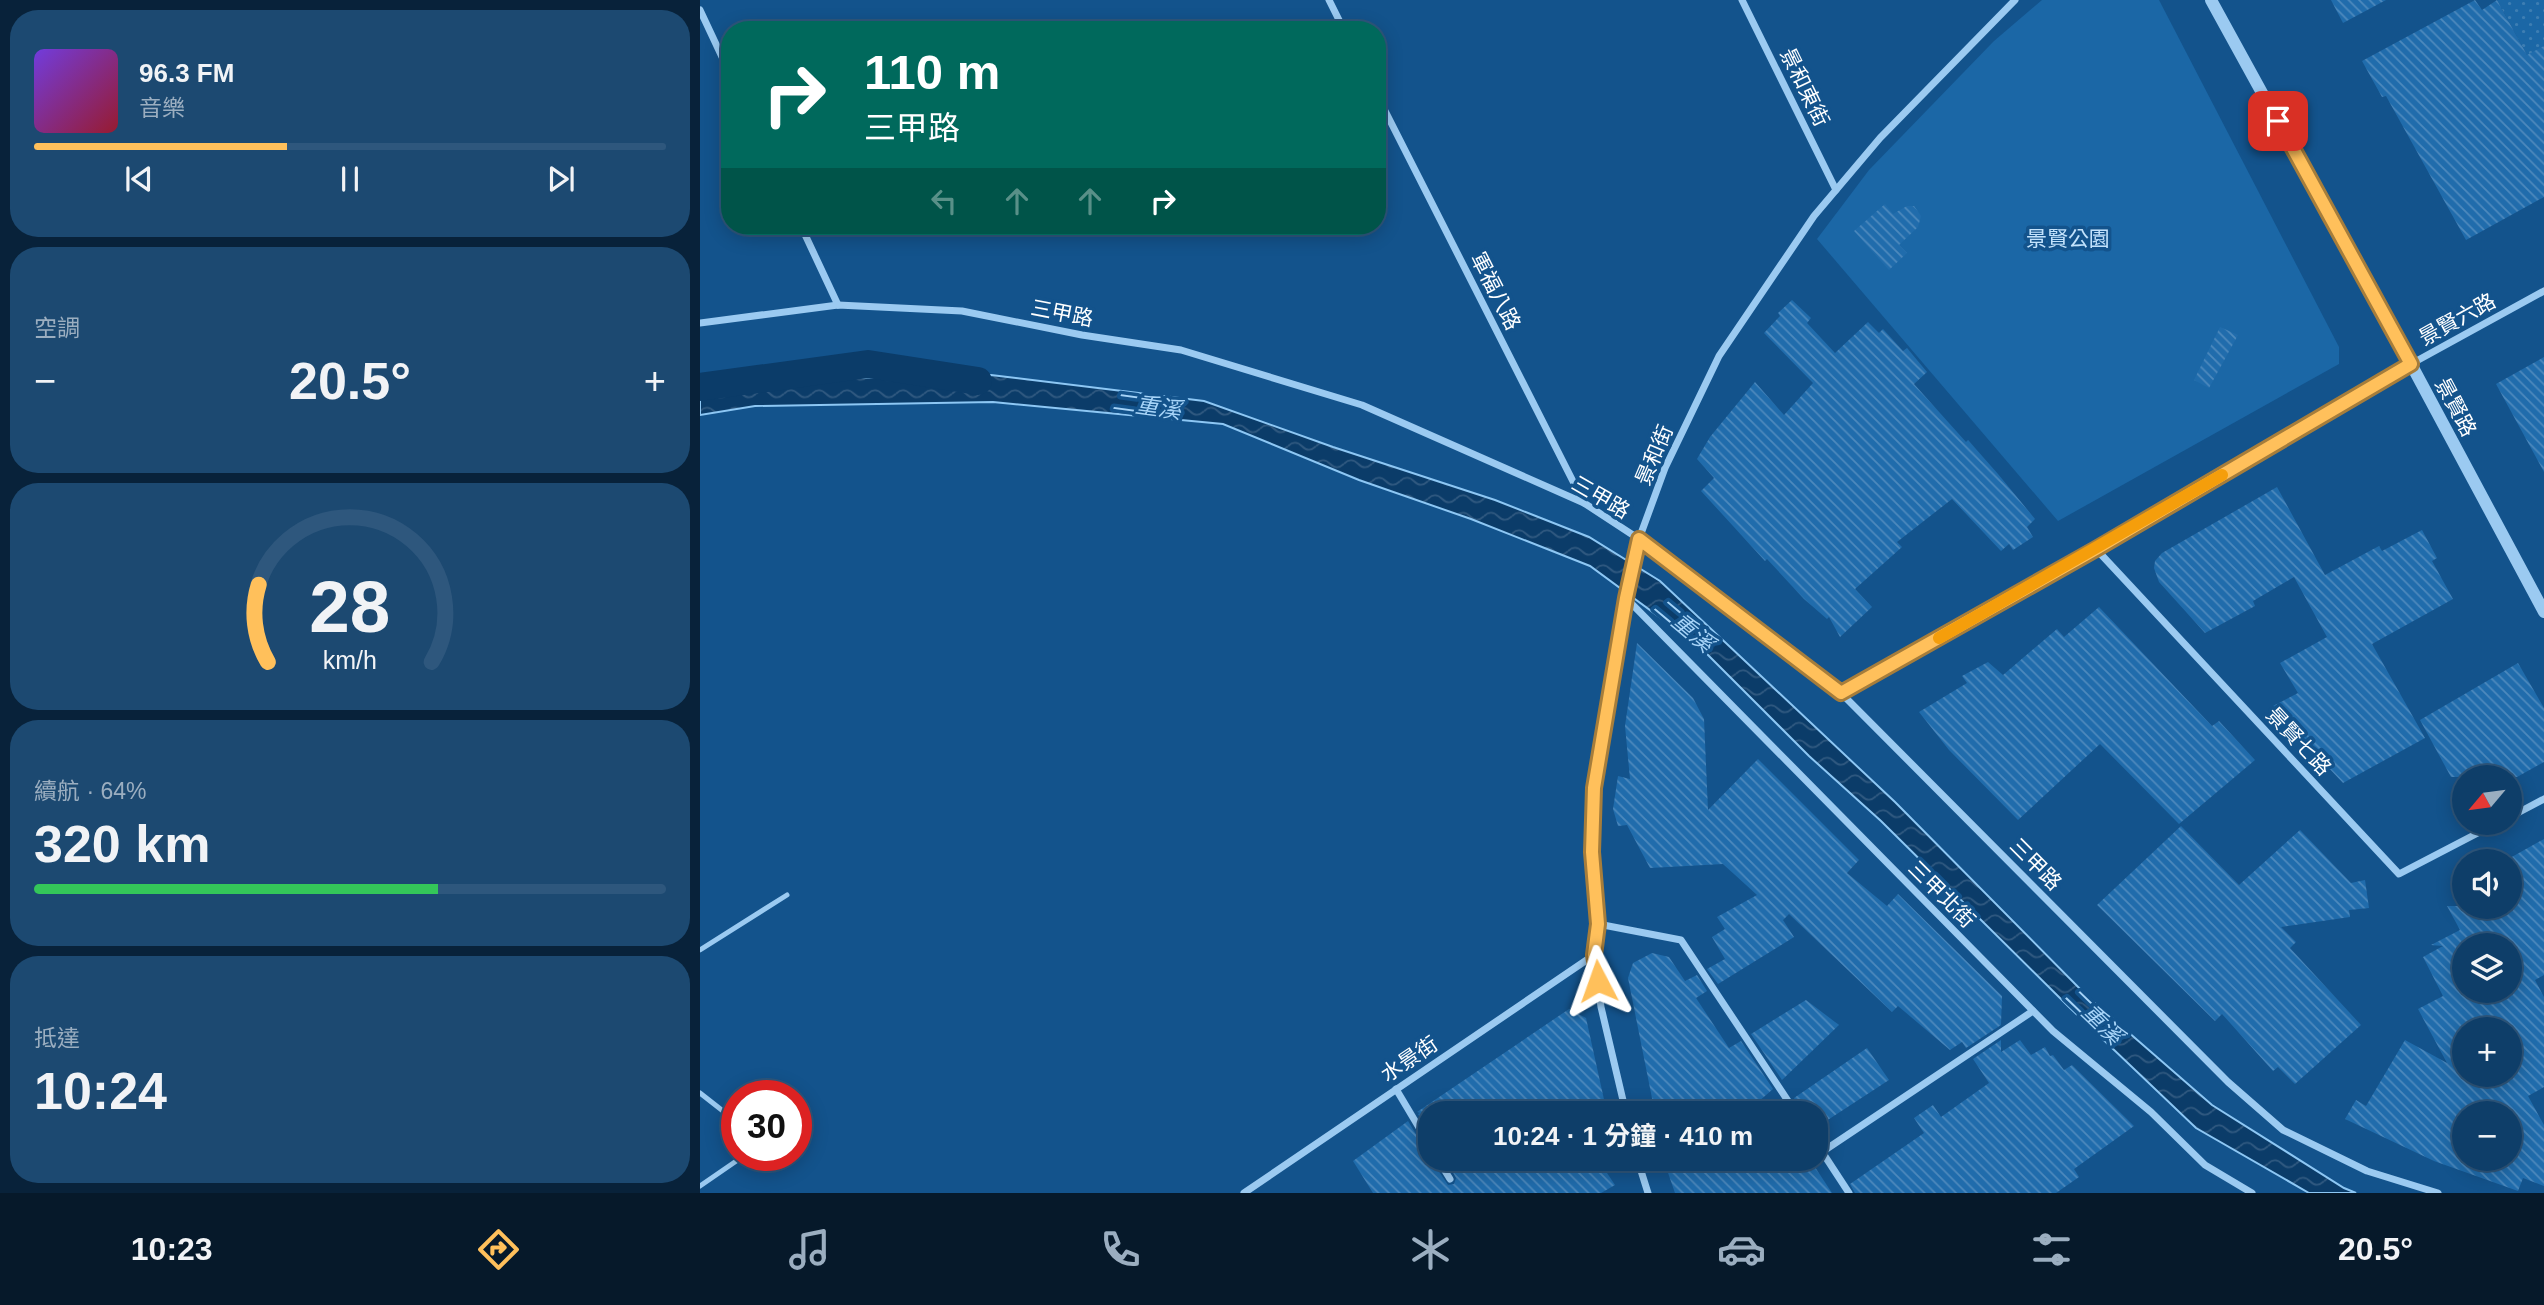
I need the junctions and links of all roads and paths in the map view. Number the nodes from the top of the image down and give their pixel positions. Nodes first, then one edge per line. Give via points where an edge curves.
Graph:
1 (1329, 0) edge
2 (1742, 0) edge
3 (2015, 0) edge
4 (2211, 0) edge
5 (700, 10) edge
6 (1340, 21) edge
7 (721, 55) edge
8 (1386, 113) edge
9 (1836, 190) junction
10 (805, 235) edge
11 (2544, 291) edge
12 (838, 304) junction
13 (700, 323) edge
14 (2411, 364) junction
15 (1584, 503) junction
16 (1639, 539) junction
17 (2096, 549) junction
18 (1626, 598) junction
19 (2544, 612) edge
20 (1841, 693) junction
21 (2544, 799) edge
22 (2522, 811) edge
23 (2474, 835) edge
24 (787, 895) dead end
25 (1598, 924) junction
26 (700, 950) edge
27 (1594, 955) junction
28 (2033, 1011) junction
29 (1396, 1089) junction
30 (700, 1093) edge
31 (1623, 1101) edge
32 (1788, 1101) edge
33 (721, 1109) edge
34 (1418, 1126) edge
35 (1828, 1148) edge
36 (1828, 1161) edge
37 (722, 1171) edge
38 (1445, 1171) edge
39 (1641, 1171) edge
40 (1450, 1179) dead end
41 (700, 1186) edge
42 (1244, 1193) edge
43 (1648, 1193) edge
44 (1849, 1193) edge
45 (2252, 1193) edge
46 (2438, 1193) edge

1 - 6 street
2 - 9 street, 景和東街
3 - 9 street, 景和街 via 1880,138
4 - 14 street, 景賢路
5 - 7 street
8 - 15 street, 軍福八路
9 - 16 street, 景和街 via 1719,356 1665,468
10 - 12 street
11 - 14 street, 景賢六路
12 - 13 street, 三甲路
12 - 15 street, 三甲路 via 962,311 1181,351 1362,405
14 - 17 street, 景賢六路
14 - 19 street, 景賢路
15 - 16 street, 三甲路
16 - 18 street, 景和街
16 - 20 street, 三甲路
17 - 20 street, 景賢六路
17 - 23 street, 景賢七路 via 2399,874
18 - 25 street, 景和街 via 1594,788 1592,852
18 - 28 street, 三甲北街
20 - 46 street, 三甲路 via 2218,1073 2283,1130 2367,1171
21 - 22 street
24 - 26 lane
25 - 27 street, 景和街
25 - 32 street via 1681,940
27 - 29 street, 水景街
27 - 31 street, 景和街
28 - 35 street
28 - 45 street, 三甲北街 via 2205,1165
29 - 34 street
29 - 42 street, 水景街
30 - 33 lane
36 - 44 street
37 - 41 lane
38 - 40 street
39 - 43 street

